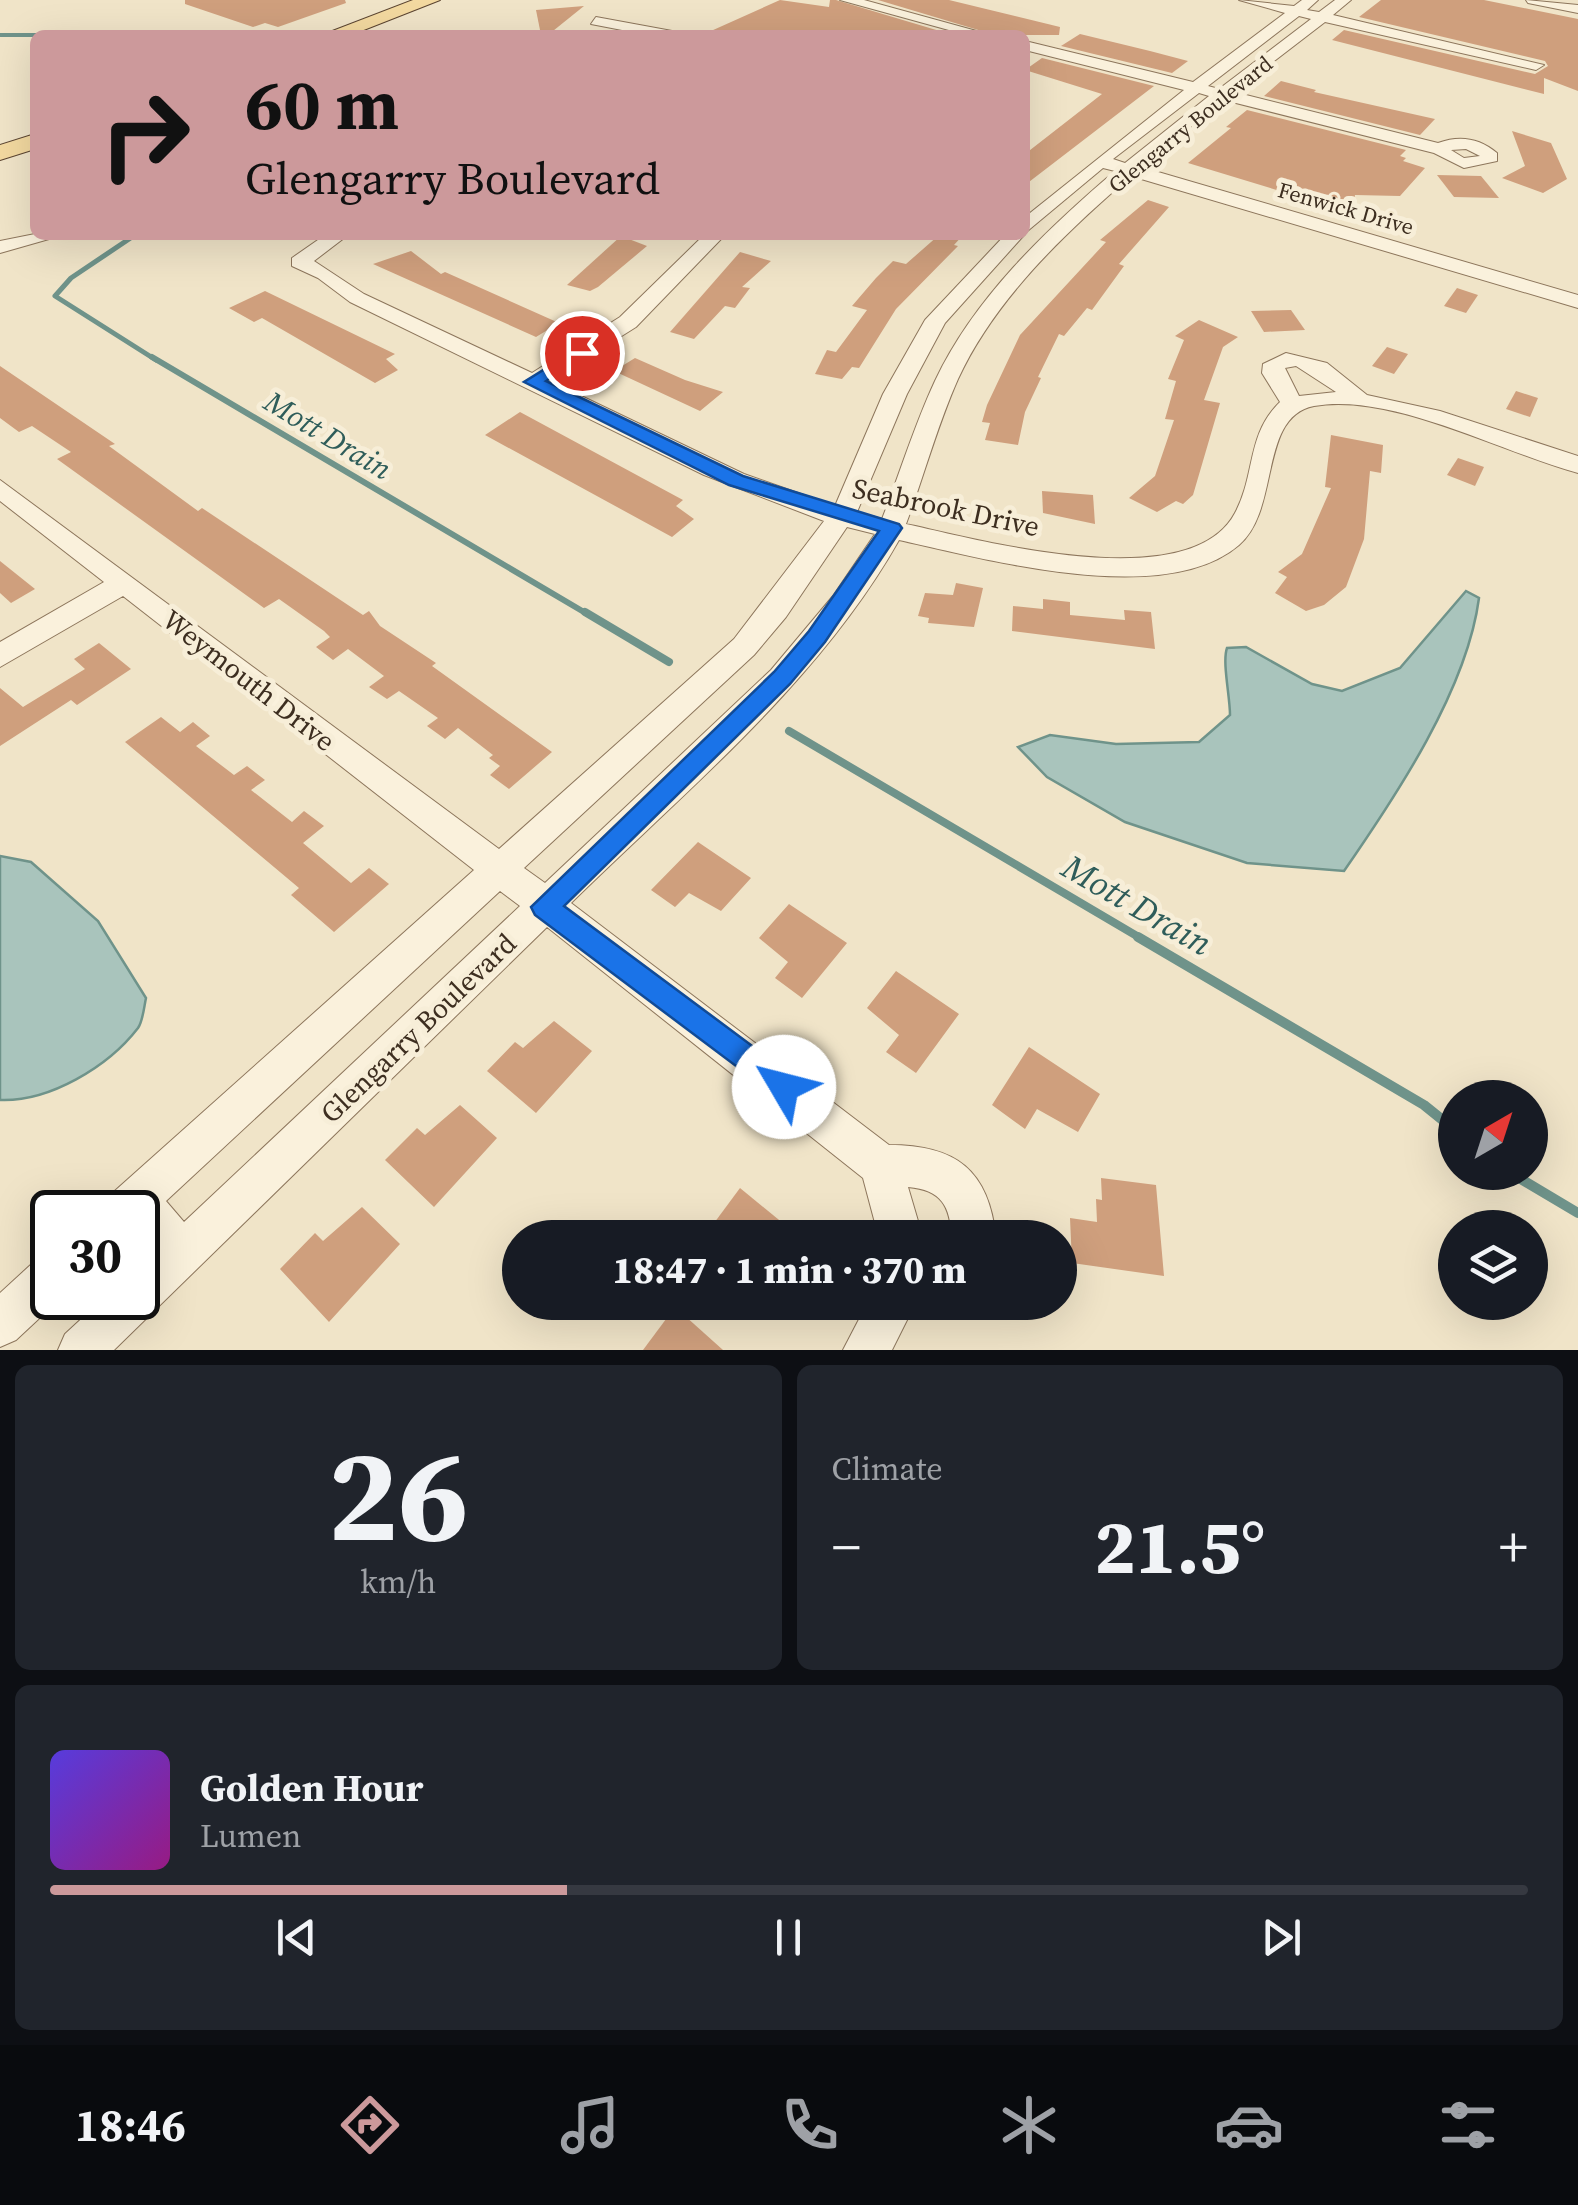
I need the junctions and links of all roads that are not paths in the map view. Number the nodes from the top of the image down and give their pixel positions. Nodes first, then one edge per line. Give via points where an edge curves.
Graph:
1 (431, 0) edge
2 (847, 0) edge
3 (1246, 0) edge
4 (1533, 0) edge
5 (595, 2) edge
6 (1318, 7) edge
7 (1578, 9) edge
8 (596, 21) junction
9 (346, 30) edge
10 (587, 30) edge
11 (645, 30) edge
12 (964, 30) edge
13 (1030, 47) edge
14 (1536, 65) dead end
15 (1209, 92) junction
16 (30, 142) edge
17 (1440, 150) dead end
18 (0, 153) edge
19 (1100, 162) junction
20 (1130, 170) junction
21 (1030, 232) edge
22 (1030, 234) edge
23 (34, 240) edge
24 (331, 240) edge
25 (711, 240) edge
26 (1022, 240) edge
27 (1023, 240) edge
28 (0, 247) edge
29 (1578, 302) edge
30 (913, 357) junction
31 (954, 365) junction
32 (533, 382) junction
33 (1358, 400) junction
34 (1293, 404) junction
35 (1578, 466) edge
36 (0, 488) edge
37 (843, 516) junction
38 (892, 528) junction
39 (124, 583) junction
40 (0, 656) edge
41 (499, 872) junction
42 (544, 907) junction
43 (881, 1166) junction
44 (148, 1190) edge
45 (896, 1220) edge
46 (974, 1220) edge
47 (160, 1233) edge
48 (182, 1253) junction
49 (160, 1275) edge
50 (30, 1296) edge
51 (113, 1320) edge
52 (884, 1320) edge
53 (0, 1324) edge
54 (81, 1350) edge
55 (866, 1350) edge

1 - 9 main road
2 - 12 street
3 - 6 street
4 - 7 street
5 - 8 street
6 - 14 street
6 - 15 street, Glengarry Boulevard
8 - 10 street
8 - 11 street
13 - 15 street
15 - 17 street
15 - 19 street, Glengarry Boulevard
15 - 20 street, Glengarry Boulevard
16 - 18 main road
19 - 20 street, Fenwick Drive
19 - 21 street, Glengarry Boulevard
20 - 22 street, Glengarry Boulevard
20 - 29 street, Fenwick Drive
23 - 28 street
24 - 32 street, Seabrook Drive via 299,262 358,298
25 - 32 street via 628,322
26 - 30 street, Glengarry Boulevard via 957,294
27 - 31 street, Glengarry Boulevard
30 - 31 street
30 - 37 street, Glengarry Boulevard
31 - 38 street, Glengarry Boulevard
32 - 37 street, Seabrook Drive via 736,481
33 - 34 street
33 - 34 street via 1313,364 1282,360 1273,373
33 - 35 street
34 - 38 street, Seabrook Drive via 1271,428 1245,522 1224,544 1196,558 1155,567 1101,567
36 - 39 street, Weymouth Drive
37 - 38 street, Seabrook Drive
37 - 41 street, Glengarry Boulevard via 744,647
38 - 42 street, Glengarry Boulevard via 782,678
39 - 40 street
39 - 41 street, Weymouth Drive
41 - 42 street, Weymouth Drive
41 - 44 street, Glengarry Boulevard
42 - 43 street, Weymouth Drive
42 - 48 street, Glengarry Boulevard
43 - 45 street
43 - 46 street via 923,1164 944,1174 962,1190
47 - 48 street, Glengarry Boulevard
48 - 49 street, Glengarry Boulevard
50 - 53 street
51 - 54 street, Glengarry Boulevard
52 - 55 street

